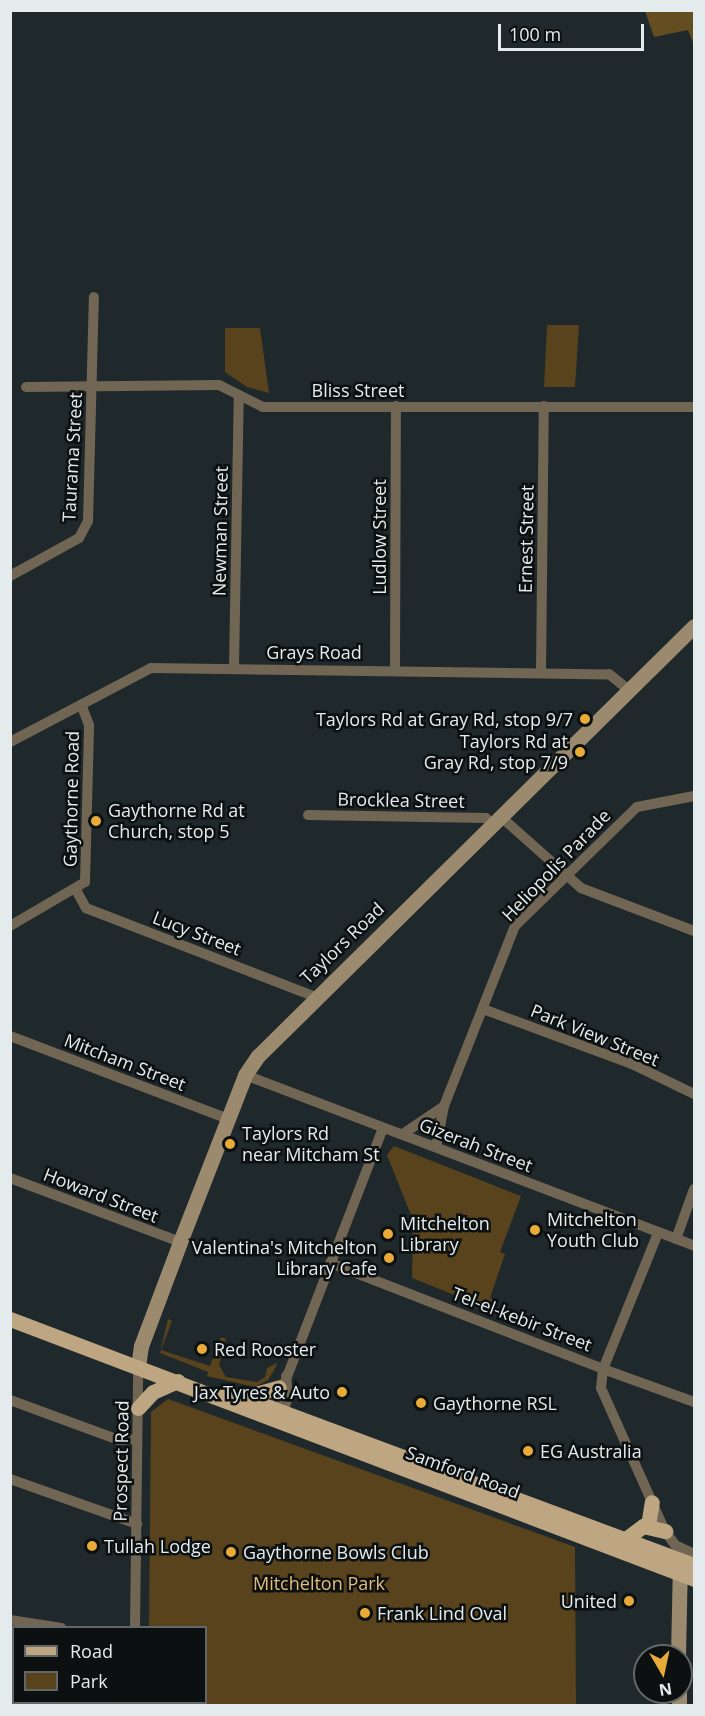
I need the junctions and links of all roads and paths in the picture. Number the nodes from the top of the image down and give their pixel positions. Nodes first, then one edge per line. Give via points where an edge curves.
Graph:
1 (94, 297) dead end
2 (92, 386) junction
3 (26, 387) dead end
4 (239, 395) junction
5 (396, 406) junction
6 (544, 406) junction
7 (694, 407) edge
8 (10, 576) edge
9 (694, 626) edge
10 (234, 669) junction
11 (395, 669) junction
12 (541, 672) junction
13 (629, 690) junction
14 (81, 704) junction
15 (10, 741) edge
16 (694, 796) edge
17 (308, 815) dead end
18 (496, 820) junction
19 (563, 876) junction
20 (76, 890) junction
21 (10, 926) edge
22 (694, 932) edge
23 (315, 997) junction
24 (483, 1009) junction
25 (10, 1036) edge
26 (245, 1075) junction
27 (694, 1094) edge
28 (444, 1106) junction
29 (228, 1119) junction
30 (383, 1128) junction
31 (403, 1134) junction
32 (436, 1147) junction
33 (10, 1178) edge
34 (694, 1188) edge
35 (658, 1233) junction
36 (676, 1239) junction
37 (180, 1242) junction
38 (694, 1246) edge
39 (330, 1263) junction
40 (10, 1319) edge
41 (138, 1367) junction
42 (603, 1369) junction
43 (178, 1381) junction
44 (283, 1382) junction
45 (219, 1396) junction
46 (242, 1397) junction
47 (10, 1400) edge
48 (694, 1402) edge
49 (138, 1408) junction
50 (277, 1415) junction
51 (137, 1439) junction
52 (10, 1479) edge
53 (652, 1502) junction
54 (137, 1524) junction
55 (648, 1526) junction
56 (665, 1531) junction
57 (627, 1538) junction
58 (687, 1563) edge
59 (694, 1579) edge
60 (10, 1620) edge
61 (48, 1626) edge
62 (135, 1626) edge
63 (679, 1644) edge

1 - 2 street, Taurama Street
2 - 3 street, Bliss Street
2 - 4 street, Bliss Street via 219,386
2 - 8 street, Taurama Street via 85,530
4 - 5 street, Bliss Street via 263,406
4 - 10 street, Newman Street
5 - 6 street, Bliss Street
5 - 11 street, Ludlow Street
6 - 7 street, Bliss Street
6 - 12 street, Ernest Street
9 - 13 street, Taylors Road
10 - 11 street, Grays Road
10 - 14 street, Grays Road via 143,669
11 - 12 street, Grays Road
12 - 13 street, Grays Road via 609,674
13 - 18 street, Taylors Road
14 - 15 street, Grays Road
14 - 20 street, Gaythorne Road via 89,726 87,870 85,882
16 - 19 street, Heliopolis Parade via 637,807
17 - 18 street, Brocklea Street
18 - 19 street
18 - 23 street, Taylors Road
19 - 22 street via 598,897
19 - 24 street, Heliopolis Parade via 515,926
20 - 21 street, Gaythorne Road
20 - 23 street, Lucy Street via 86,908
23 - 26 street, Taylors Road via 271,1040
24 - 27 street, Park View Street via 632,1064
24 - 28 street, Heliopolis Parade
25 - 29 street, Mitcham Street
26 - 29 street, Taylors Road
26 - 30 street, Gizerah Street
28 - 31 street
28 - 32 street, Heliopolis Parade
29 - 37 street, Taylors Road
30 - 31 street, Gizerah Street
30 - 39 street
31 - 32 street, Gizerah Street
32 - 35 street, Gizerah Street
33 - 37 street, Howard Street
34 - 36 street
35 - 36 street, Gizerah Street
35 - 42 street
36 - 38 street, Gizerah Street
37 - 41 street, Taylors Road via 141,1346
39 - 42 street, Tel-el-kebir Street
39 - 44 street
40 - 41 main road, Samford Road
41 - 43 main road, Samford Road
41 - 49 street, Prospect Road
42 - 48 street
42 - 53 street, Tel-el-kebir Street via 602,1388
43 - 45 main road, Samford Road
43 - 49 main road via 153,1392
44 - 46 main road
44 - 50 street
45 - 46 main road, Samford Road
45 - 50 main road, Samford Road
46 - 50 main road, Samford Road
47 - 51 street via 119,1440
49 - 51 street, Prospect Road
50 - 57 main road, Samford Road
50 - 58 main road, Samford Road
51 - 54 street, Prospect Road
52 - 54 street
53 - 55 main road
53 - 56 street, Tel-el-kebir Street
54 - 62 street, Prospect Road
55 - 56 main road
55 - 57 main road
56 - 58 street, Samford Road
57 - 58 main road, Samford Road
58 - 59 main road, Samford Road
58 - 63 street
60 - 61 street

